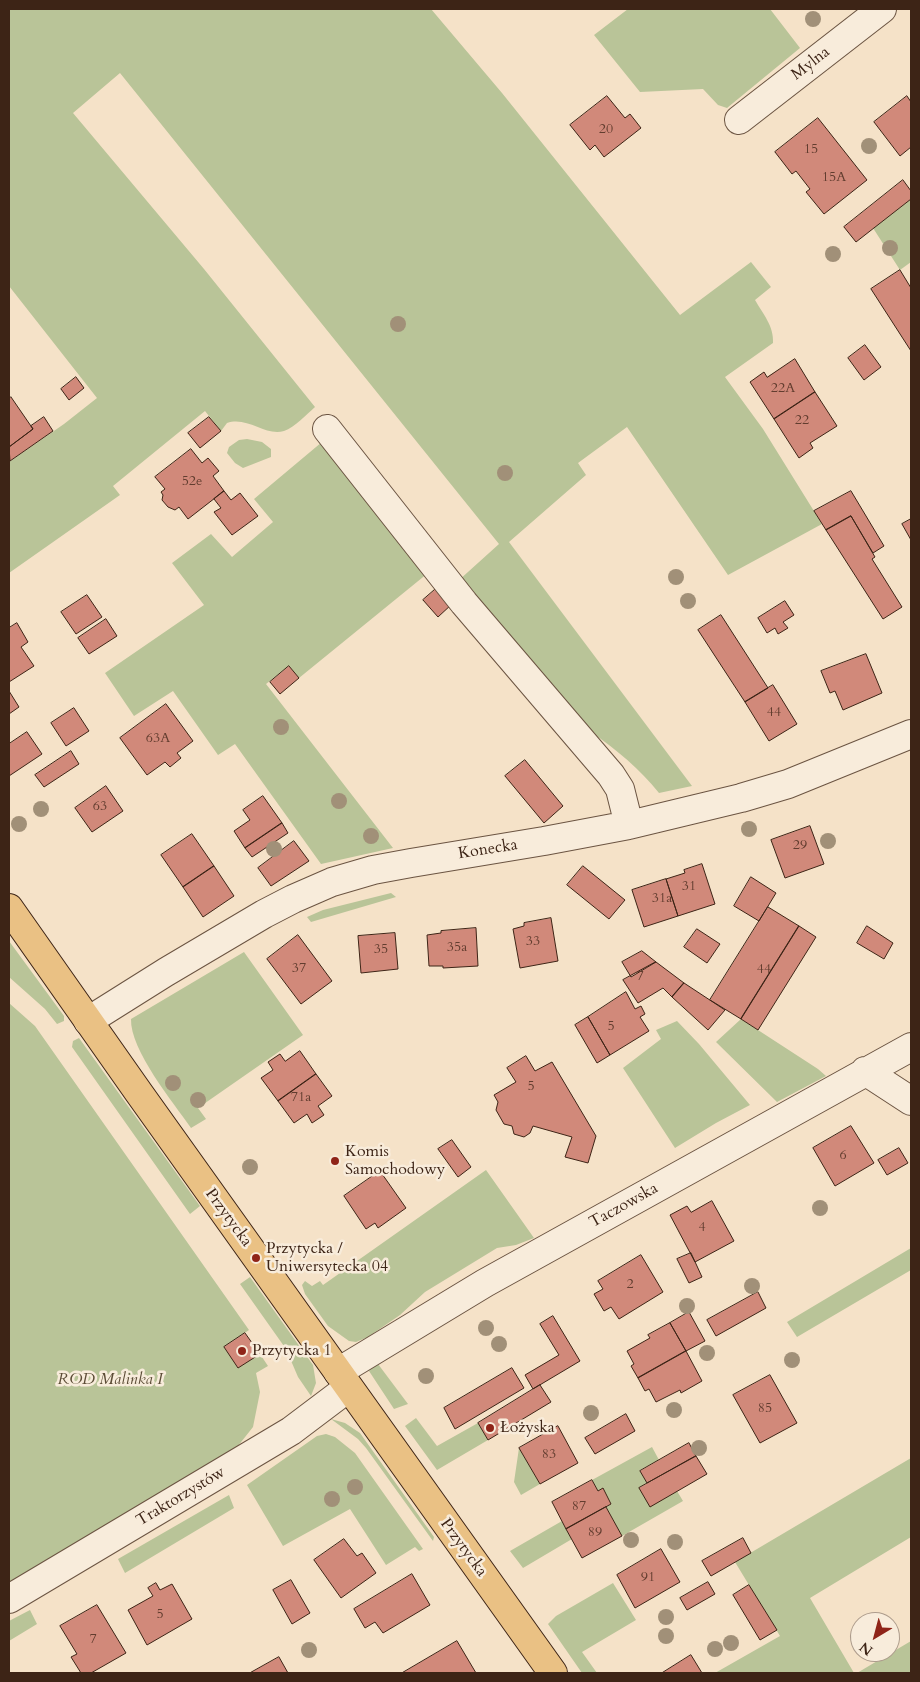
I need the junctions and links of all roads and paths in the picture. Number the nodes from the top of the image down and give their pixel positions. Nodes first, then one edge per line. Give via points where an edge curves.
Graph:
1 (882, 9) edge
2 (739, 120) dead end
3 (327, 429) dead end
4 (911, 734) edge
5 (629, 825) junction
6 (9, 909) edge
7 (88, 1021) junction
8 (911, 1047) edge
9 (865, 1071) junction
10 (911, 1101) edge
11 (343, 1380) junction
12 (9, 1599) edge
13 (552, 1673) edge

1 - 2 street, Mylna
3 - 5 street via 464,603 611,775 620,789
4 - 5 street, Konecka via 788,784
5 - 7 street, Konecka via 373,870 332,882 264,914
6 - 7 main road, Przytycka
7 - 11 main road, Przytycka
8 - 9 street, Taczowska
9 - 10 street
9 - 11 street, Taczowska via 485,1283
11 - 12 street, Traktorzystów via 291,1431
11 - 13 main road, Przytycka

